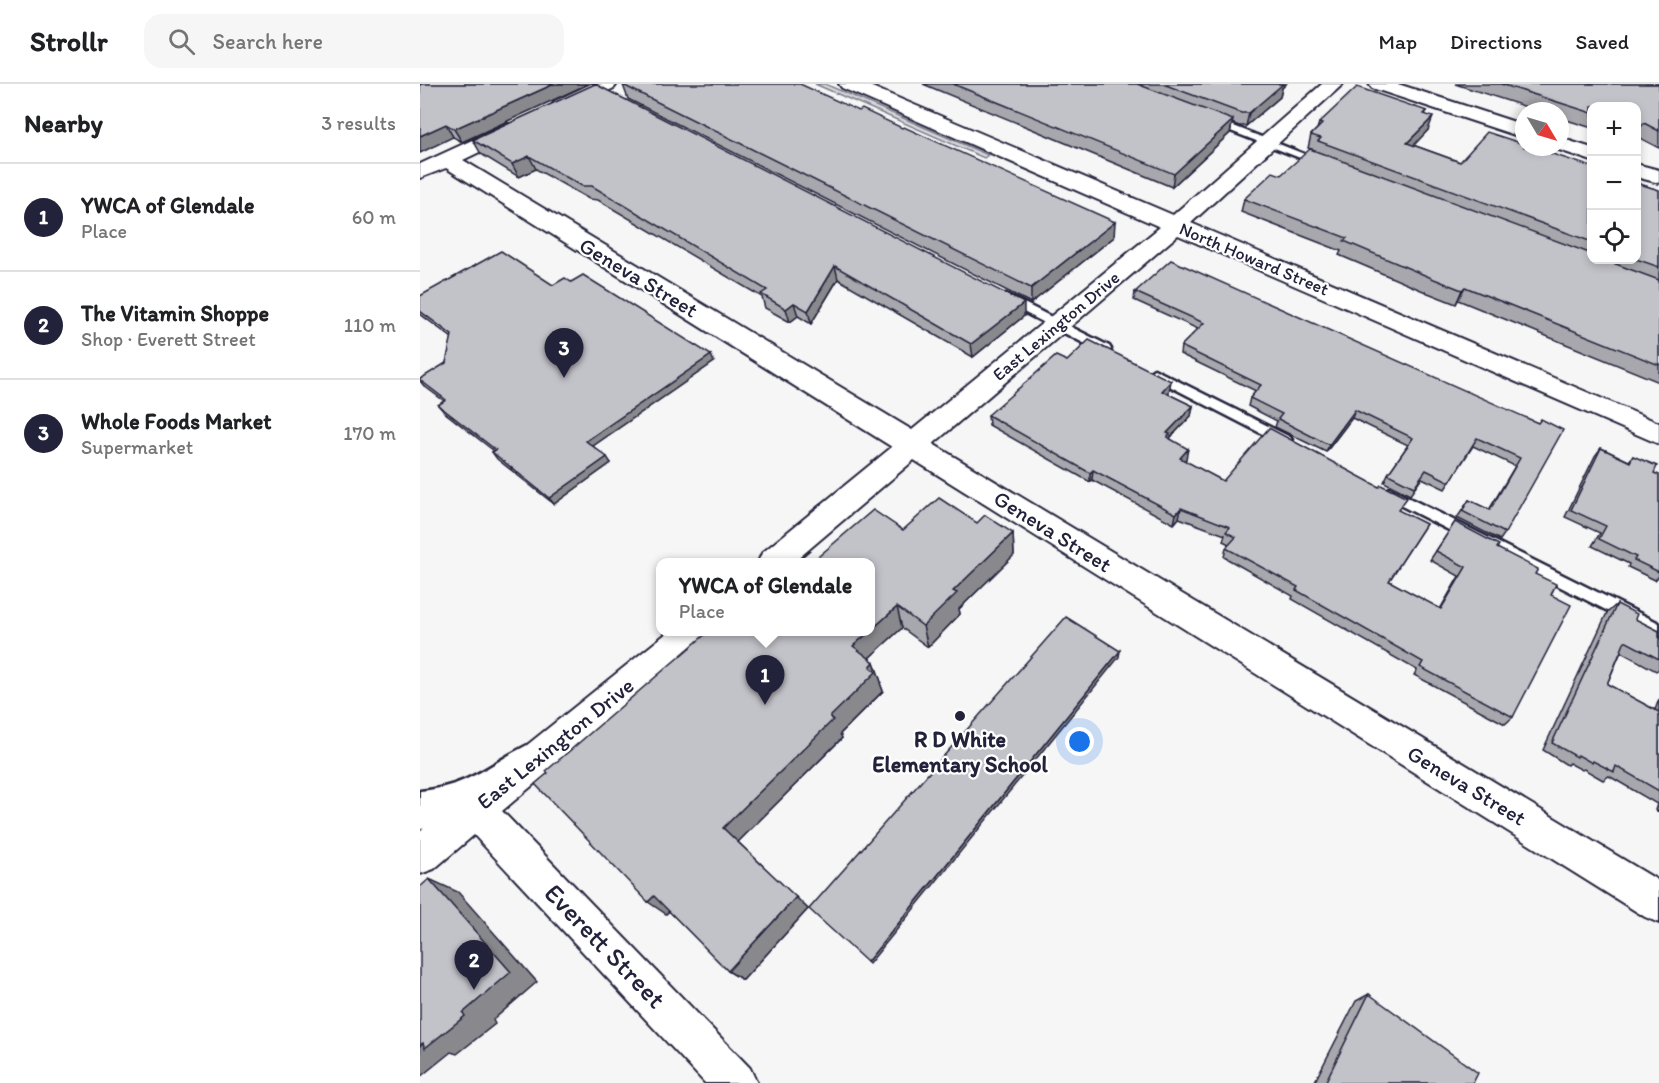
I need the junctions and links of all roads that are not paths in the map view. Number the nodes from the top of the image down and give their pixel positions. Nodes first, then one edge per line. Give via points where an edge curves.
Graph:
1 (849, 84) edge
2 (1334, 84) edge
3 (1379, 84) edge
4 (606, 91) edge
5 (1203, 118) edge
6 (1515, 129) edge
7 (1269, 142) junction
8 (1569, 147) edge
9 (1587, 153) edge
10 (433, 166) edge
11 (1336, 168) edge
12 (1641, 172) edge
13 (1659, 177) edge
14 (1176, 225) junction
15 (993, 291) edge
16 (1058, 324) junction
17 (1115, 354) edge
18 (1147, 370) edge
19 (1659, 434) edge
20 (914, 445) junction
21 (1296, 446) edge
22 (1382, 489) edge
23 (778, 558) edge
24 (1659, 630) edge
25 (686, 636) edge
26 (541, 757) junction
27 (475, 809) junction
28 (420, 810) edge
29 (420, 855) edge
30 (1659, 903) edge
31 (735, 1083) edge

1 - 14 street, North Howard Street
2 - 7 street, East Lexington Drive
3 - 6 street
4 - 10 street via 537,117
5 - 7 lane
7 - 11 lane
7 - 14 street, East Lexington Drive
8 - 9 street
10 - 20 street, Geneva Street
12 - 13 street
14 - 16 street, East Lexington Drive
14 - 19 street, North Howard Street
15 - 16 lane
16 - 17 lane
16 - 20 street, East Lexington Drive
18 - 21 lane
20 - 23 street, East Lexington Drive
20 - 30 street, Geneva Street
22 - 24 lane
25 - 26 street, East Lexington Drive
26 - 27 street, East Lexington Drive
26 - 28 main road via 474,799
27 - 29 street, East Lexington Drive
27 - 31 street, Everett Street

